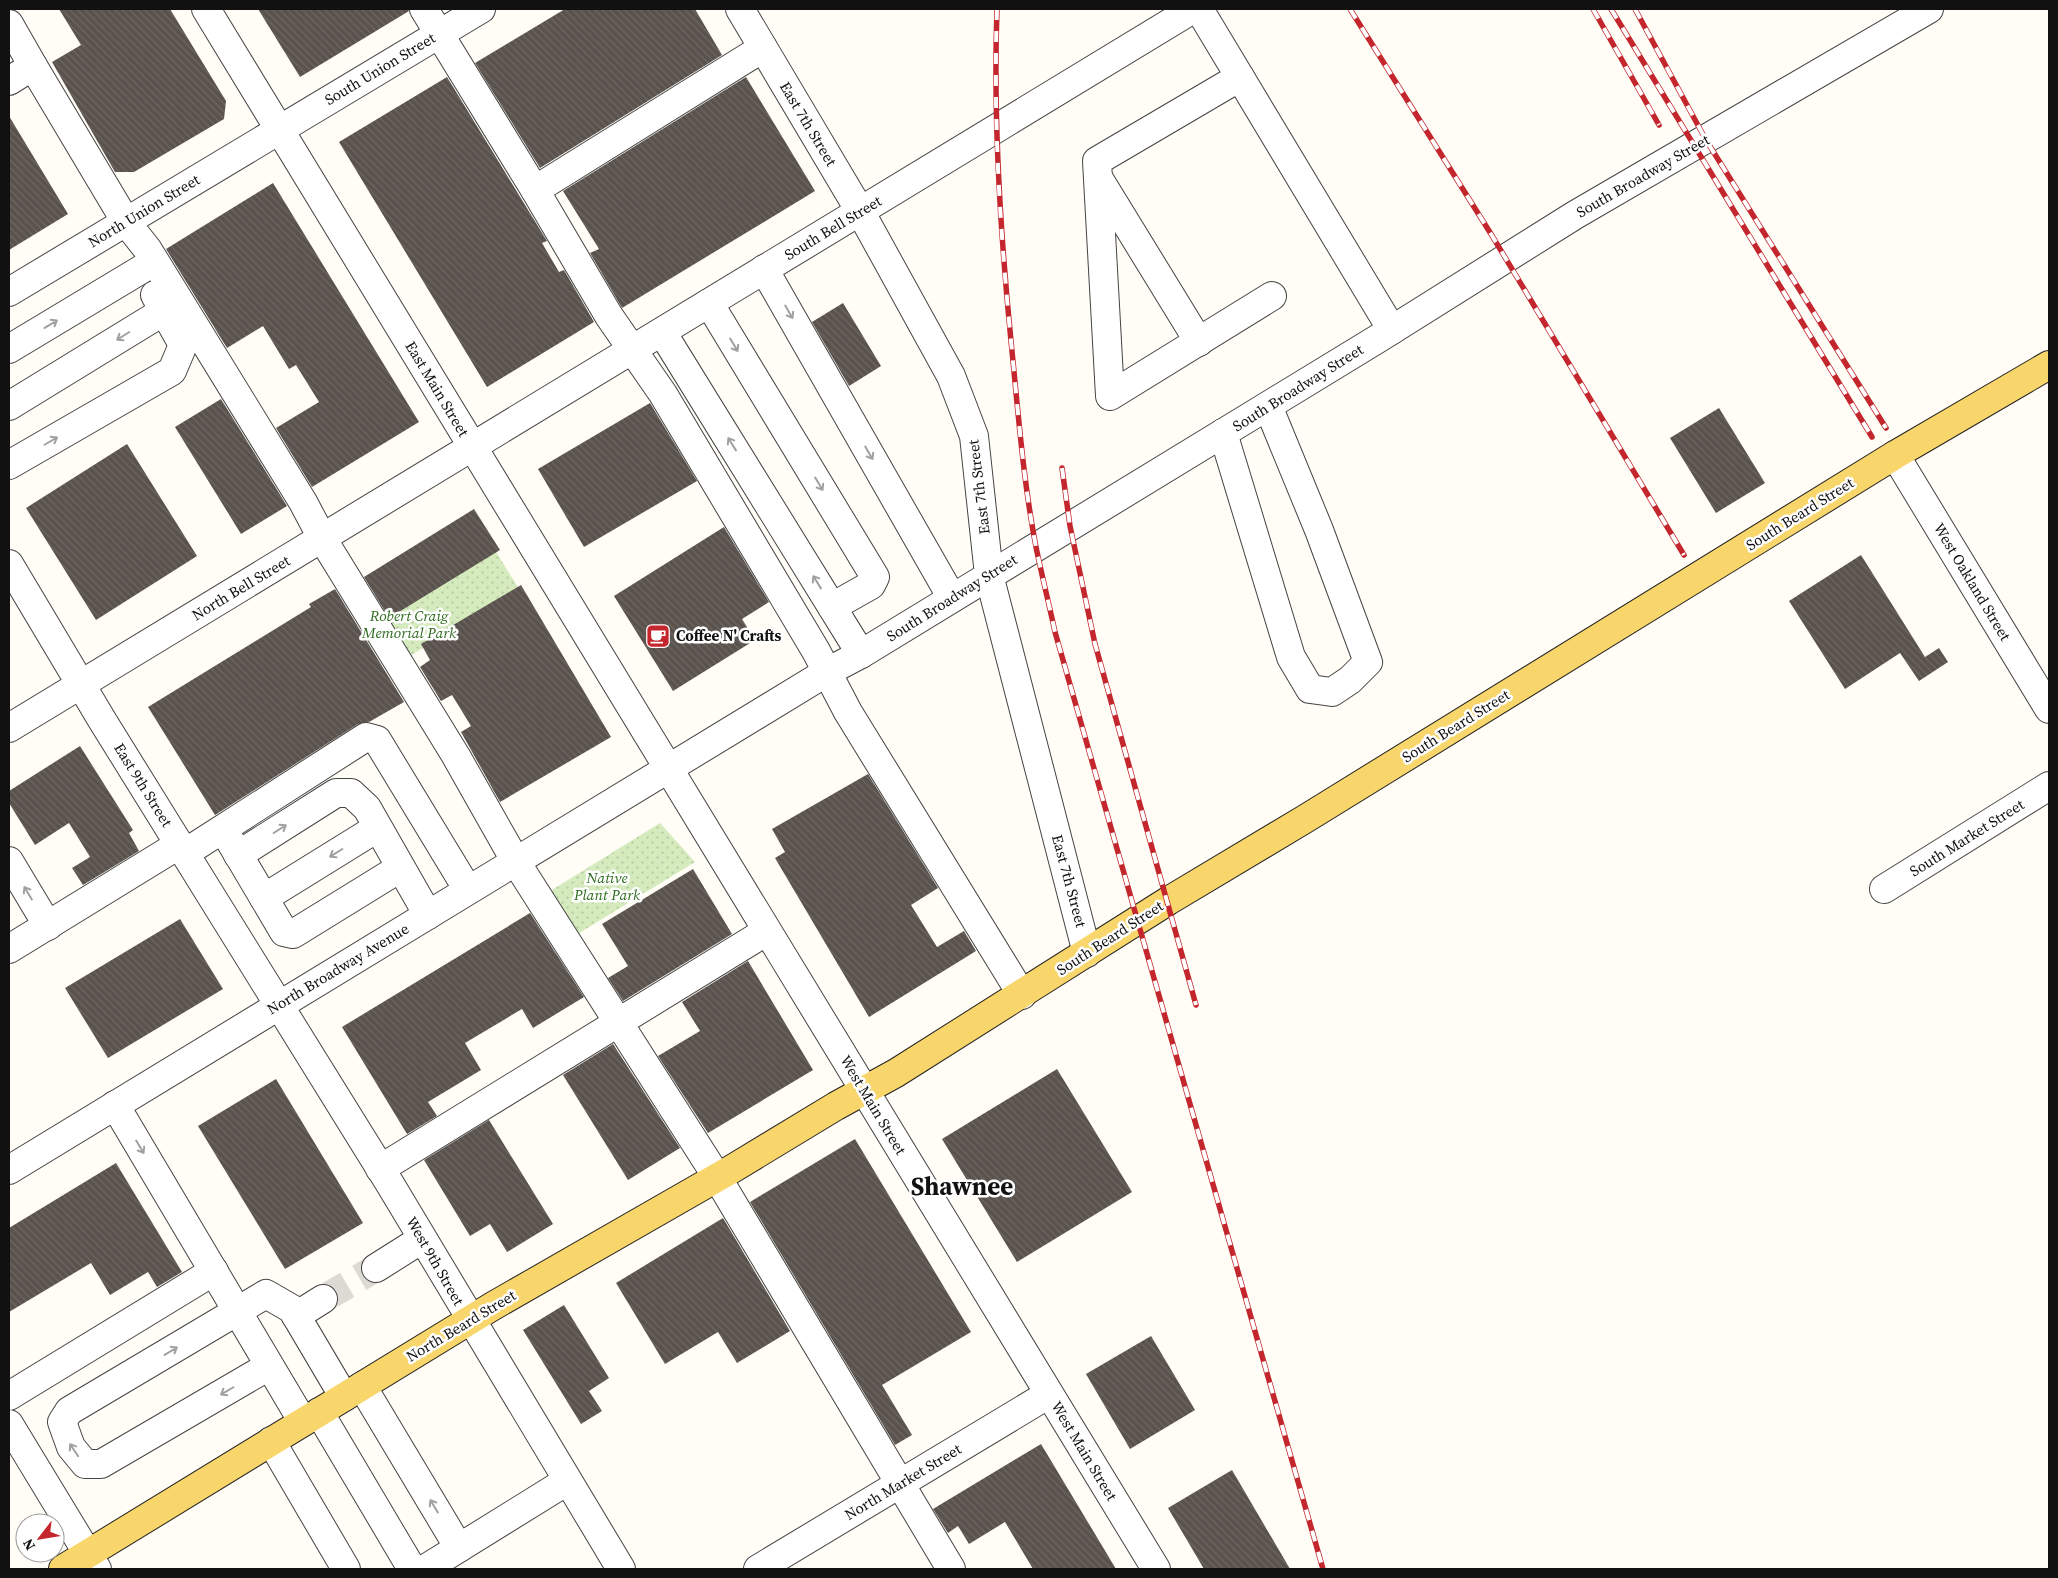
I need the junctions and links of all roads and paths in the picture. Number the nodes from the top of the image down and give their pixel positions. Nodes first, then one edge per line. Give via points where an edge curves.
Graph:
1 (206, 9) edge
2 (424, 9) edge
3 (481, 9) edge
4 (740, 9) edge
5 (1193, 9) edge
6 (1199, 9) edge
7 (1929, 9) edge
8 (9, 24) edge
9 (439, 34) junction
10 (763, 48) junction
11 (33, 66) junction
12 (1240, 76) junction
13 (9, 81) edge
14 (280, 131) junction
15 (1098, 177) junction
16 (535, 190) junction
17 (860, 211) junction
18 (126, 222) junction
19 (142, 269) junction
20 (764, 269) junction
21 (9, 292) edge
22 (1272, 296) dead end
23 (709, 303) junction
24 (164, 311) junction
25 (1392, 330) junction
26 (662, 332) junction
27 (1199, 342) junction
28 (9, 349) edge
29 (633, 349) junction
30 (2049, 365) edge
31 (9, 406) edge
32 (1268, 406) junction
33 (1223, 433) junction
34 (472, 447) junction
35 (1895, 455) junction
36 (9, 465) edge
37 (322, 538) junction
38 (9, 564) edge
39 (989, 575) junction
40 (952, 598) junction
41 (832, 607) junction
42 (861, 654) junction
43 (827, 672) junction
44 (82, 685) junction
45 (2049, 710) edge
46 (9, 728) edge
47 (334, 757) junction
48 (668, 769) junction
49 (2049, 786) edge
50 (336, 793) junction
51 (377, 828) junction
52 (223, 829) junction
53 (182, 849) junction
54 (238, 855) junction
55 (9, 861) edge
56 (516, 862) junction
57 (400, 868) junction
58 (1884, 889) dead end
59 (468, 890) junction
60 (264, 898) junction
61 (428, 915) junction
62 (48, 926) junction
63 (767, 931) junction
64 (12, 941) edge
65 (1087, 952) junction
66 (1022, 995) junction
67 (280, 1005) junction
68 (618, 1023) junction
69 (864, 1091) junction
70 (115, 1105) junction
71 (380, 1169) junction
72 (9, 1170) edge
73 (717, 1177) junction
74 (422, 1239) junction
75 (376, 1268) tunnel mouth
76 (214, 1271) junction
77 (323, 1299) tunnel mouth
78 (238, 1311) junction
79 (296, 1316) junction
80 (470, 1320) junction
81 (270, 1366) junction
82 (353, 1391) junction
83 (1049, 1394) junction
84 (9, 1396) edge
85 (311, 1417) junction
86 (9, 1424) edge
87 (271, 1442) junction
88 (568, 1481) junction
89 (900, 1484) junction
90 (459, 1548) junction
91 (92, 1561) edge
92 (63, 1569) edge
93 (346, 1569) edge
94 (412, 1569) edge
95 (424, 1569) edge
96 (620, 1569) edge
97 (758, 1569) edge
98 (951, 1569) edge
99 (1156, 1569) edge

1 - 14 street, East Main Street
2 - 9 street
3 - 9 street, South Union Street
4 - 10 street, East 7th Street
5 - 17 street, South Bell Street
6 - 12 street
7 - 25 street, South Broadway Street via 1576,215
8 - 11 street
9 - 14 street, South Union Street
9 - 16 street
10 - 16 street
10 - 17 street, East 7th Street
11 - 13 street
11 - 18 street
12 - 15 street via 1097,161
12 - 25 street
14 - 18 street, North Union Street
14 - 34 street, East Main Street
15 - 27 street
15 - 27 street via 1110,396
16 - 29 street via 609,316
17 - 20 street, South Bell Street
17 - 39 street, East 7th Street via 951,376 974,436
18 - 19 street via 134,254
18 - 21 street, North Union Street
18 - 37 street via 148,250
19 - 24 street
28 -> 19 street
20 - 23 street, South Bell Street
20 -> 40 street
22 - 27 street
23 - 26 street, South Bell Street
23 -> 41 street via 876,578 871,585
24 -> 31 street
36 -> 24 street via 172,371 182,345
25 - 32 street, South Broadway Street
26 - 29 street, South Bell Street
41 -> 26 street
29 - 34 street, South Bell Street
29 - 43 street via 663,394
30 - 35 main road, South Beard Street
32 - 33 street, South Broadway Street
32 - 33 street via 1368,662 1332,692 1310,689 1290,657
33 - 39 street, South Broadway Street
34 - 37 street, North Bell Street
34 - 48 street, East Main Street
35 - 45 street, West Oakland Street
35 - 65 main road, South Beard Street
37 - 44 street, North Bell Street
37 - 56 street via 456,756
38 - 44 street, East 9th Street
39 - 40 street, South Broadway Street
39 - 65 street, East 7th Street
40 - 42 street, South Broadway Street
41 - 42 street
42 - 43 street, South Broadway Street
43 - 48 street, South Broadway Street
43 - 66 street via 848,712
44 - 46 street, North Bell Street
44 - 53 street, East 9th Street
47 - 50 street via 338,771
47 - 52 street
47 - 59 street via 366,737 376,740
48 - 56 street, North Broadway Avenue
48 - 63 street, West Main Street
49 - 58 street, South Market Street
50 - 51 street via 351,793 366,808
54 -> 50 street
51 - 57 street
51 -> 60 street
52 - 53 street
52 - 54 street
53 - 62 street
53 - 67 street, East 9th Street
54 - 60 street
62 -> 55 street
56 - 59 street, North Broadway Avenue
56 - 68 street
57 - 60 street via 293,934 284,932
57 - 61 street
59 - 61 street, North Broadway Avenue
61 - 67 street, North Broadway Avenue
62 - 64 street
63 - 68 street
63 - 69 street, West Main Street
65 - 66 main road, South Beard Street
66 - 69 main road, South Beard Street
67 - 70 street, North Broadway Avenue
67 - 71 street, West 9th Street
68 - 71 street
68 - 73 street
69 - 73 main road, North Beard Street
69 - 83 street, West Main Street
70 - 72 street, North Broadway Avenue
70 -> 76 street
71 - 74 street, West 9th Street
73 - 80 main road, North Beard Street
73 - 89 street
74 - 75 street
74 - 80 street, West 9th Street
76 - 78 street
76 - 84 street
77 - 79 street
78 - 79 street via 266,1294 292,1309
78 - 81 street
81 -> 78 street via 101,1464 84,1464 71,1447 62,1422 69,1411
79 - 82 street
80 - 82 main road, North Beard Street
80 - 88 street, West 9th Street
81 - 85 street
82 - 85 main road, North Beard Street
90 -> 82 street
83 - 89 street, North Market Street
83 - 99 street, West Main Street
85 - 87 main road, North Beard Street
85 - 94 street
86 - 91 street
87 - 91 main road, North Beard Street
87 - 93 street
88 - 90 street
88 - 96 street, West 9th Street
89 - 97 street, North Market Street
89 - 98 street
90 - 95 street
91 - 92 main road, North Beard Street

